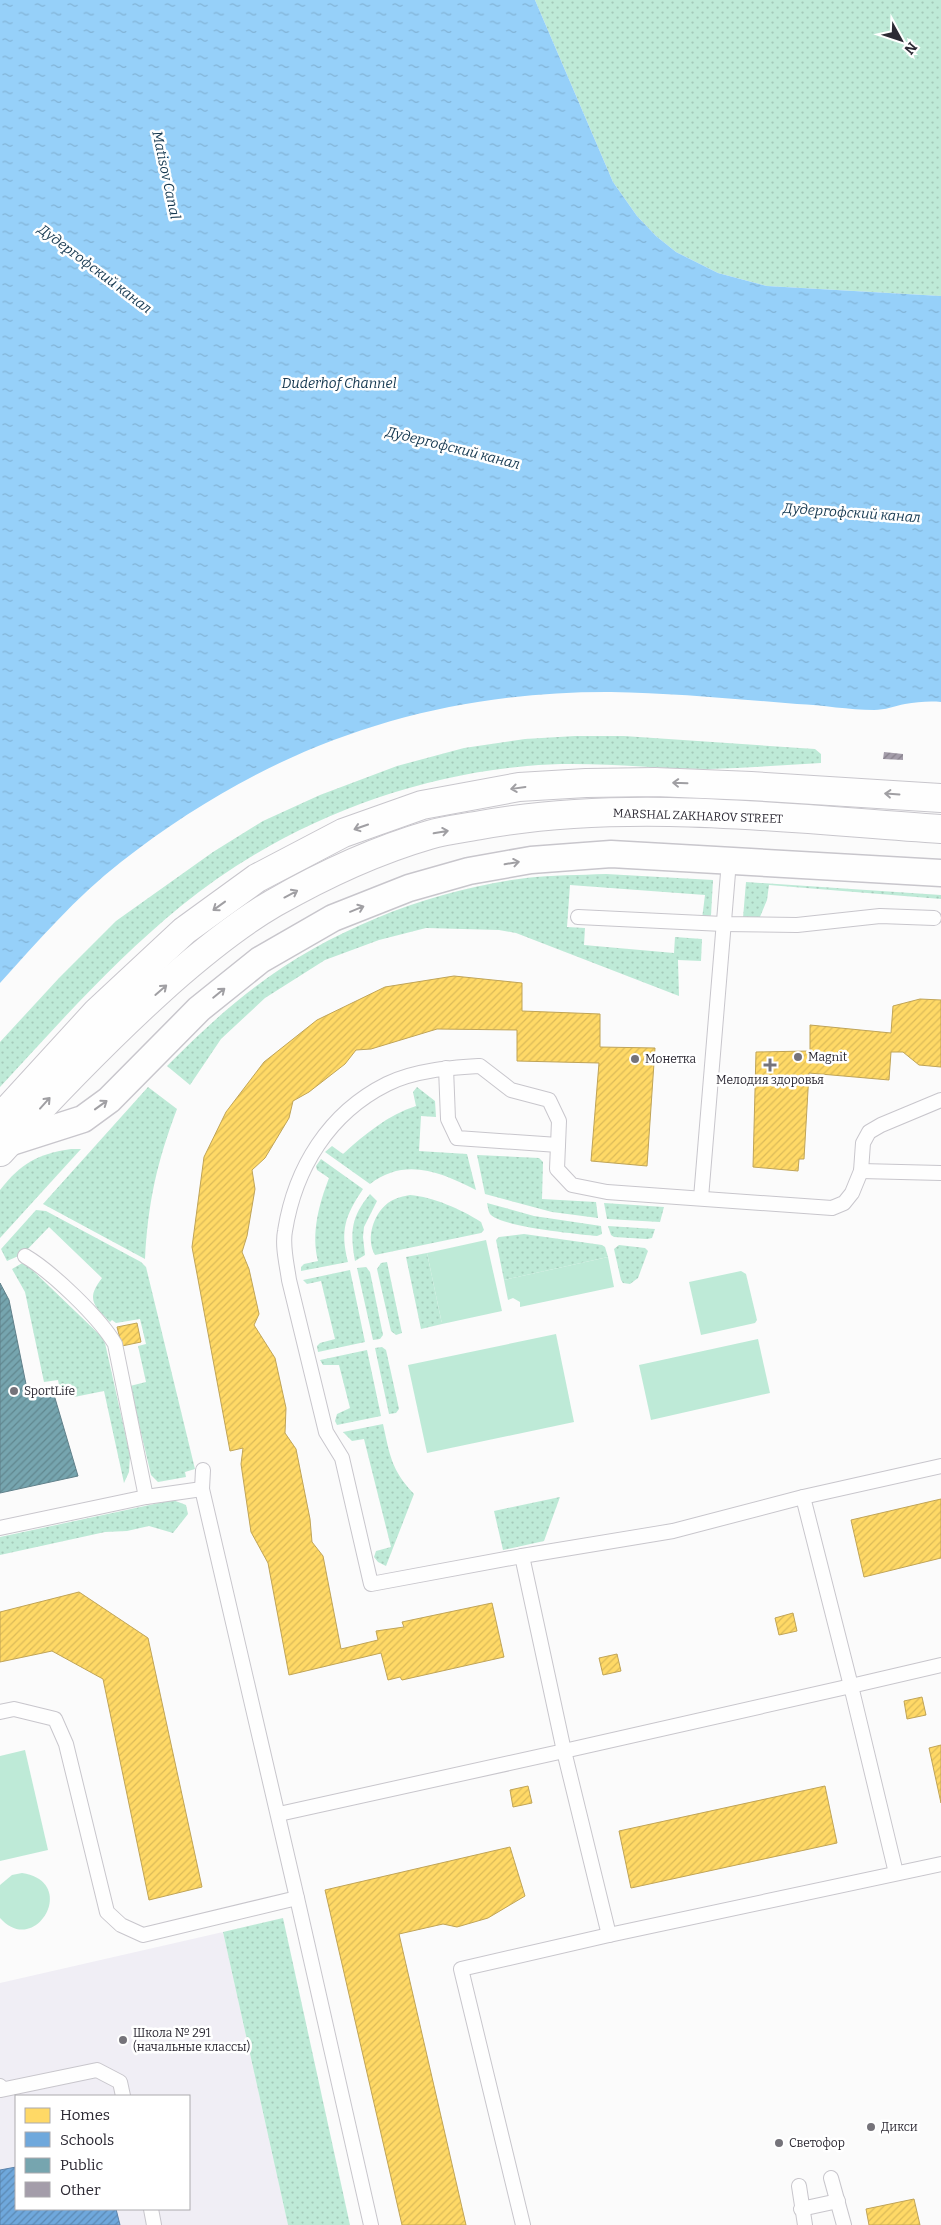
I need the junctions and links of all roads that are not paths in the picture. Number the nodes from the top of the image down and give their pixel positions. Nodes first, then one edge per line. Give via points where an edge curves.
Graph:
1 (941, 798) edge
2 (941, 829) edge
3 (729, 861) junction
4 (941, 873) edge
5 (578, 917) dead end
6 (934, 918) dead end
7 (723, 924) junction
8 (446, 1068) junction
9 (941, 1100) edge
10 (3, 1138) edge
11 (558, 1145) junction
12 (861, 1171) junction
13 (941, 1173) edge
14 (701, 1198) junction
15 (25, 1256) dead end
16 (941, 1466) edge
17 (203, 1470) dead end
18 (202, 1489) junction
19 (146, 1497) junction
20 (803, 1497) junction
21 (0, 1528) edge
22 (522, 1556) junction
23 (941, 1665) edge
24 (851, 1686) junction
25 (0, 1712) edge
26 (564, 1751) junction
27 (279, 1814) junction
28 (941, 1864) edge
29 (896, 1873) junction
30 (297, 1898) junction
31 (609, 1935) junction
32 (0, 2086) edge
33 (123, 2095) edge
34 (831, 2178) dead end
35 (799, 2186) dead end
36 (838, 2201) junction
37 (801, 2209) junction
38 (150, 2210) edge
39 (154, 2225) edge
40 (371, 2225) edge
41 (523, 2225) edge
42 (805, 2225) edge
43 (844, 2225) edge

1 -> 10 street via 751,786 586,783 519,787 422,805 343,833 266,874 184,931 97,1012
10 -> 2 street, MARSHAL ZAKHAROV STREET via 116,1030 203,953 272,904 355,860 430,834 521,818 652,812
3 - 4 street
3 - 7 lane
10 -> 3 street via 83,1119 109,1100 199,1009 260,960 333,918 409,888 469,871 531,860 612,854
5 - 7 lane
6 - 7 lane via 880,916 797,925
7 - 14 lane
8 - 11 lane via 480,1066 511,1090 548,1100 559,1122
8 - 11 lane via 448,1119 457,1138
8 - 22 lane via 388,1084 358,1102 330,1128 306,1161 284,1232 289,1280 326,1432 342,1458 372,1584
9 - 12 lane via 869,1132 863,1143
11 - 14 lane via 557,1169 572,1185 607,1192
12 - 13 lane
12 - 14 lane via 852,1193 844,1203 832,1208
15 - 19 lane via 36,1262 89,1311 115,1344
16 - 20 lane
17 - 18 lane
18 - 19 lane
18 - 27 lane
19 - 21 lane
20 - 22 lane via 673,1531
20 - 24 lane
22 - 26 lane
23 - 24 lane
24 - 26 lane
24 - 29 lane
25 - 30 lane via 14,1708 55,1719 66,1744 107,1912 121,1925 143,1935
26 - 27 lane
26 - 31 lane
27 - 30 lane
28 - 29 lane
29 - 31 lane
30 - 40 lane
31 - 41 lane via 461,1969
32 - 33 lane via 1,2090 97,2070 120,2082
34 - 36 lane
35 - 37 lane
36 - 37 lane
36 - 43 lane
37 - 42 lane
38 - 39 lane

